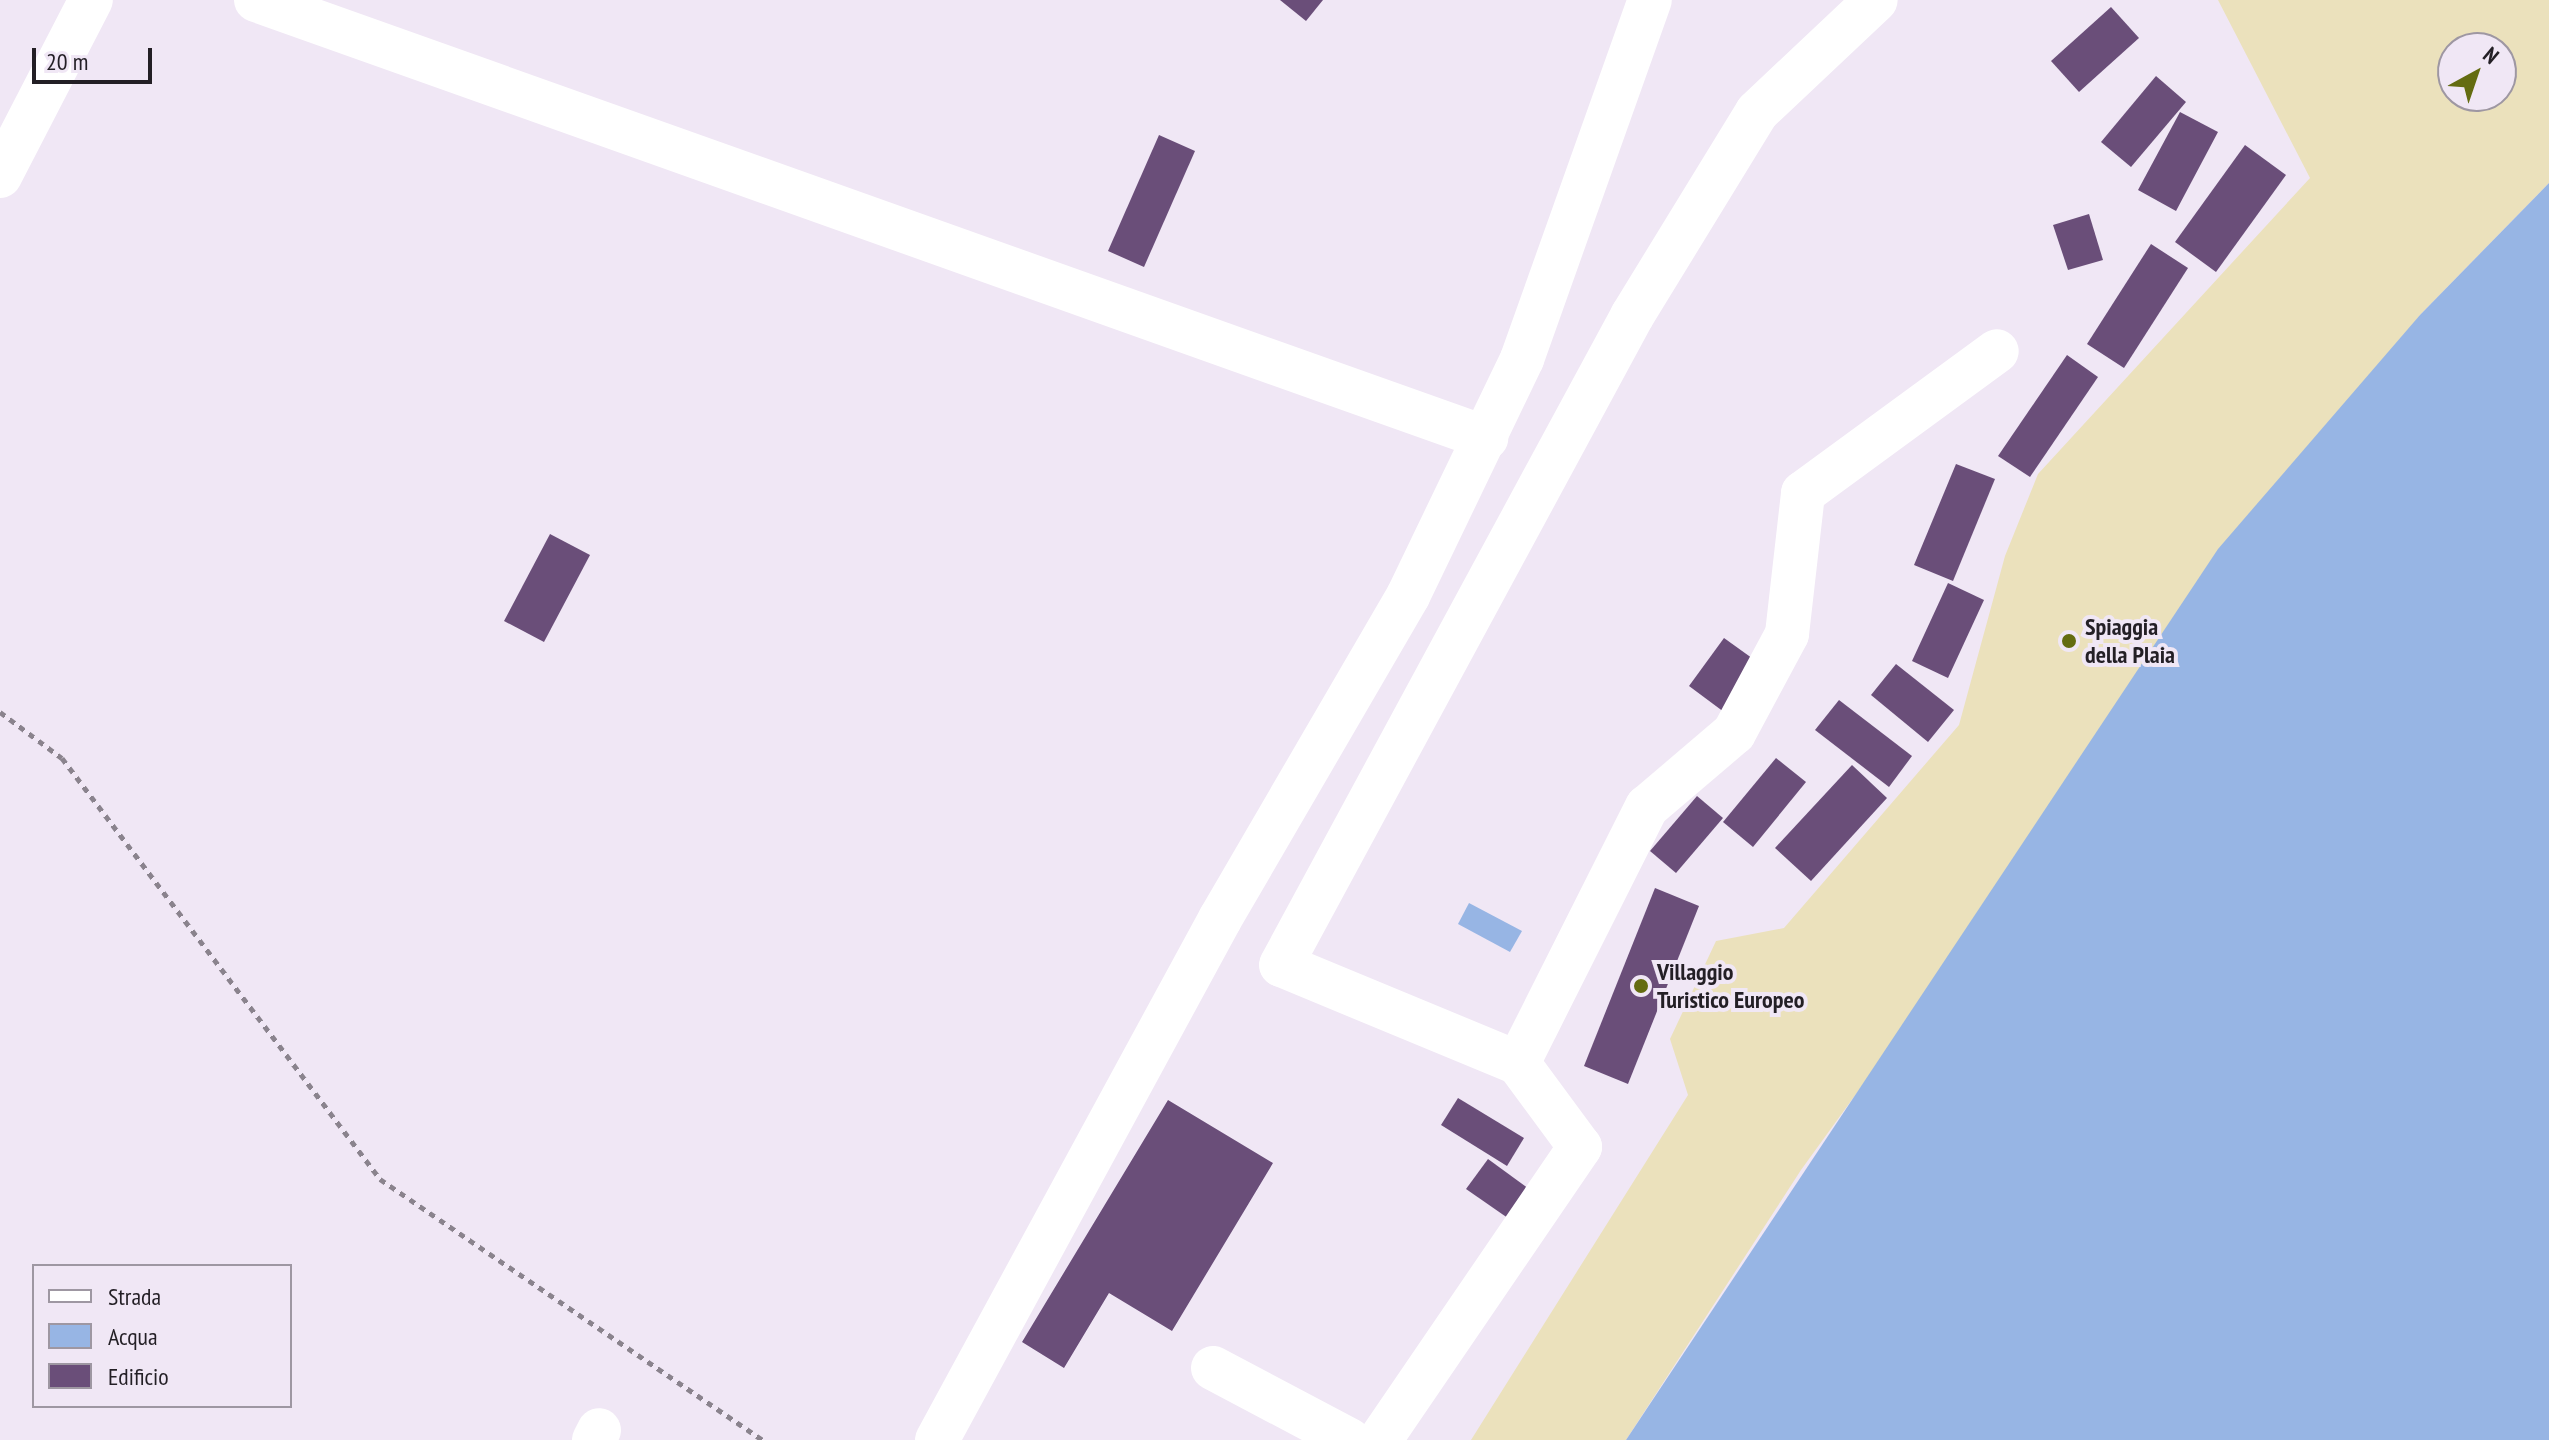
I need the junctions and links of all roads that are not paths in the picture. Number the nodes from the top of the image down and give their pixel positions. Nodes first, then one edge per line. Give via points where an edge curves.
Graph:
1 (91, 0) edge
2 (256, 0) edge
3 (1650, 0) edge
4 (1876, 0) edge
5 (0, 176) edge
6 (1997, 351) dead end
7 (1486, 438) junction
8 (1518, 1063) junction
9 (1213, 1368) dead end
10 (937, 1440) edge
11 (1349, 1440) edge
12 (1380, 1440) edge

1 - 5 lane
2 - 7 lane
3 - 7 lane via 1522,359
4 - 8 lane via 1757,112 1632,316 1281,965
6 - 8 lane via 1803,493 1787,634 1734,733 1647,807
7 - 10 lane via 1408,596 1212,932
8 - 12 lane via 1580,1147
9 - 11 lane

